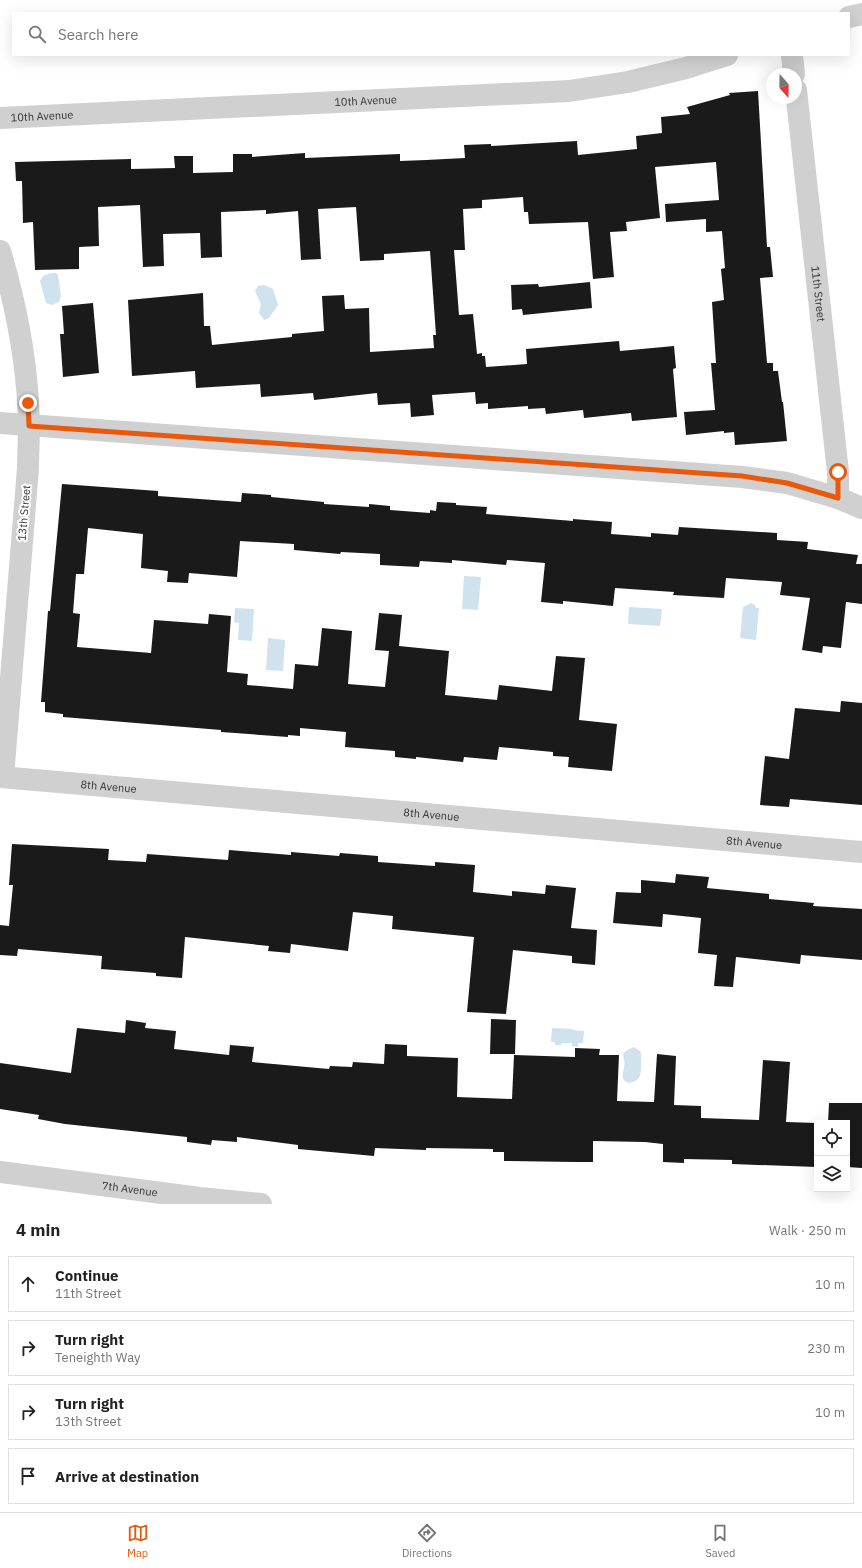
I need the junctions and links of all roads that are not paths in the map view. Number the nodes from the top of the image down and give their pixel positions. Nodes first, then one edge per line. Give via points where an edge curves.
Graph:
1 (862, 14) edge
2 (850, 17) edge
3 (724, 56) edge
4 (792, 56) edge
5 (793, 68) edge
6 (798, 104) edge
7 (0, 118) edge
8 (0, 251) edge
9 (0, 423) edge
10 (29, 426) junction
11 (838, 498) junction
12 (862, 508) edge
13 (1, 777) edge
14 (862, 852) edge
15 (0, 1172) edge
16 (261, 1204) edge

1 - 2 street
3 - 7 street, 10th Avenue via 628,82 569,91
4 - 5 street
6 - 11 street, 11th Street via 838,472
8 - 10 street, 13th Street via 20,331 26,372
9 - 10 street
10 - 11 street via 742,476 787,483
10 - 13 street, 13th Street via 28,468
11 - 12 street
13 - 14 street, 8th Avenue
15 - 16 street, 7th Avenue

